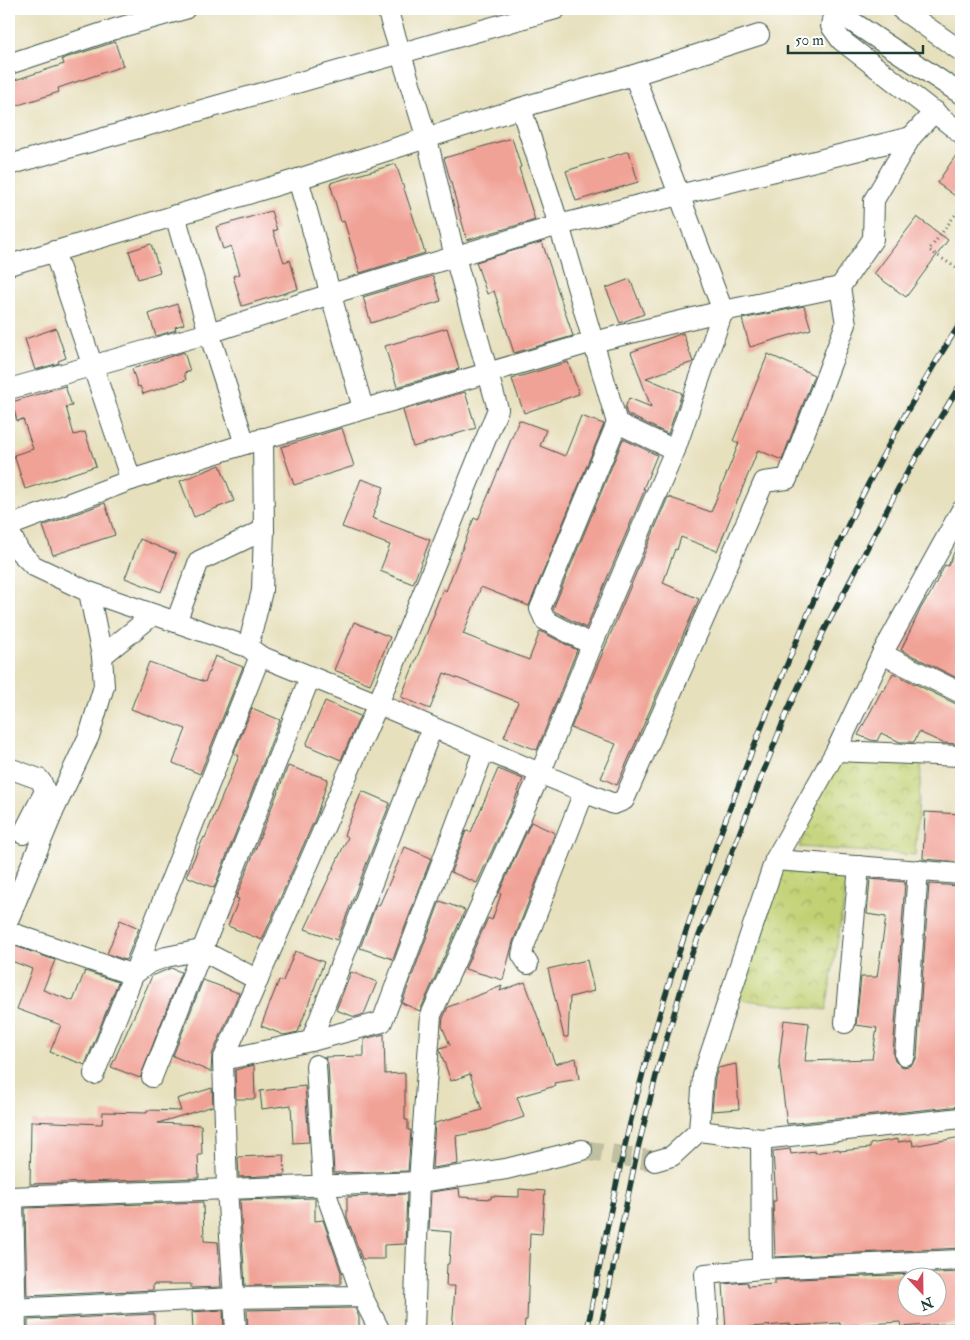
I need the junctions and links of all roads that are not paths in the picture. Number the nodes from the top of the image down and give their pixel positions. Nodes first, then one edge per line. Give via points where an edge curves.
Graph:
1 (185, 9) edge
2 (387, 9) edge
3 (556, 9) edge
4 (833, 9) edge
5 (901, 9) edge
6 (759, 35) dead end
7 (961, 51) edge
8 (402, 54) junction
9 (9, 64) edge
10 (634, 75) junction
11 (961, 94) edge
12 (521, 108) junction
13 (935, 111) junction
14 (961, 133) edge
15 (911, 137) junction
16 (427, 139) junction
17 (9, 165) edge
18 (298, 180) junction
19 (680, 194) junction
20 (174, 215) junction
21 (559, 225) junction
22 (54, 251) junction
23 (455, 257) junction
24 (9, 265) edge
25 (840, 287) junction
26 (331, 294) junction
27 (723, 311) junction
28 (209, 333) junction
29 (592, 342) junction
30 (91, 365) junction
31 (488, 373) junction
32 (9, 389) edge
33 (363, 408) junction
34 (617, 423) junction
35 (254, 441) junction
36 (675, 450) junction
37 (131, 480) junction
38 (961, 511) edge
39 (9, 526) edge
40 (264, 530) junction
41 (9, 531) edge
42 (89, 592) junction
43 (153, 615) junction
44 (176, 622) junction
45 (592, 645) junction
46 (254, 652) junction
47 (882, 654) junction
48 (102, 656) junction
49 (310, 677) junction
50 (961, 693) edge
51 (378, 704) junction
52 (432, 728) junction
53 (484, 750) junction
54 (836, 751) junction
55 (959, 752) edge
56 (9, 768) edge
57 (540, 774) junction
58 (584, 792) junction
59 (23, 834) dead end
60 (775, 860) junction
61 (860, 866) junction
62 (918, 870) junction
63 (961, 874) edge
64 (9, 918) edge
65 (9, 932) edge
66 (201, 950) junction
67 (528, 964) dead end
68 (133, 975) junction
69 (258, 980) junction
70 (845, 1023) dead end
71 (311, 1041) junction
72 (904, 1055) dead end
73 (223, 1060) junction
74 (316, 1066) dead end
75 (94, 1074) dead end
76 (152, 1077) dead end
77 (961, 1118) edge
78 (699, 1131) junction
79 (761, 1139) junction
80 (582, 1150) tunnel mouth
81 (655, 1161) tunnel mouth
82 (419, 1182) junction
83 (323, 1185) junction
84 (227, 1188) junction
85 (11, 1197) edge
86 (961, 1260) edge
87 (762, 1269) junction
88 (362, 1296) junction
89 (234, 1298) junction
90 (12, 1309) edge
91 (16, 1331) edge
92 (236, 1331) edge
93 (380, 1331) edge
94 (414, 1331) edge
95 (708, 1331) edge

1 - 9 street
2 - 8 street
3 - 8 street
4 - 11 street
4 - 13 street via 831,26 841,40
5 - 7 street
6 - 10 street
8 - 16 street
8 - 17 street
10 - 12 street
10 - 19 street
12 - 16 street
12 - 21 street
13 - 14 street
13 - 15 street
15 - 19 street
15 - 25 street via 874,200 873,239
16 - 18 street
16 - 23 street
18 - 20 street
18 - 26 street
19 - 21 street
19 - 27 street
20 - 22 street
20 - 28 street
21 - 23 street
21 - 29 street
22 - 24 street
22 - 30 street
23 - 26 street
23 - 31 street
25 - 27 street
25 - 58 street via 846,324 787,479 764,482 630,790 624,800 614,804
26 - 28 street
26 - 33 street
27 - 29 street
27 - 36 street
28 - 30 street
28 - 35 street
29 - 31 street
29 - 34 street
30 - 32 street
30 - 37 street
31 - 33 street
31 - 51 street via 498,409
33 - 35 street
34 - 36 street
34 - 45 street via 540,609 545,620
35 - 37 street
35 - 40 street
36 - 45 street
37 - 39 street
38 - 47 street
40 - 44 street via 199,561
40 - 46 street via 262,592
41 - 42 street via 19,551 34,566
42 - 43 street
42 - 48 street
43 - 44 street
43 - 48 street
44 - 46 street
45 - 57 street
46 - 49 street
46 - 68 street
47 - 50 street
47 - 54 street
48 - 64 street via 104,686 90,736 54,810
49 - 51 street
49 - 66 street
51 - 52 street
51 - 69 street
52 - 53 street
52 - 71 street
53 - 57 street
53 - 71 street via 382,1022
54 - 55 street
54 - 60 street
56 - 59 street via 39,779 45,791
57 - 58 street
57 - 82 street via 431,1015
58 - 67 street via 524,946 522,955
60 - 61 street
60 - 78 street via 702,1076
61 - 62 street
61 - 70 street
62 - 63 street
62 - 72 street
65 - 68 street
66 - 68 street via 148,963
66 - 69 street
66 - 76 street
68 - 75 street
69 - 73 street
71 - 73 street
73 - 84 street
74 - 83 street
77 - 79 street
78 - 79 street
78 - 81 street via 672,1156
79 - 87 street
80 - 82 street via 506,1169
82 - 83 street
82 - 94 street
83 - 84 street
83 - 88 street
84 - 85 street
84 - 89 street
85 - 90 street
86 - 87 street
87 - 95 street via 705,1274
88 - 89 street
88 - 93 street
89 - 90 street
89 - 92 street
90 - 91 street

